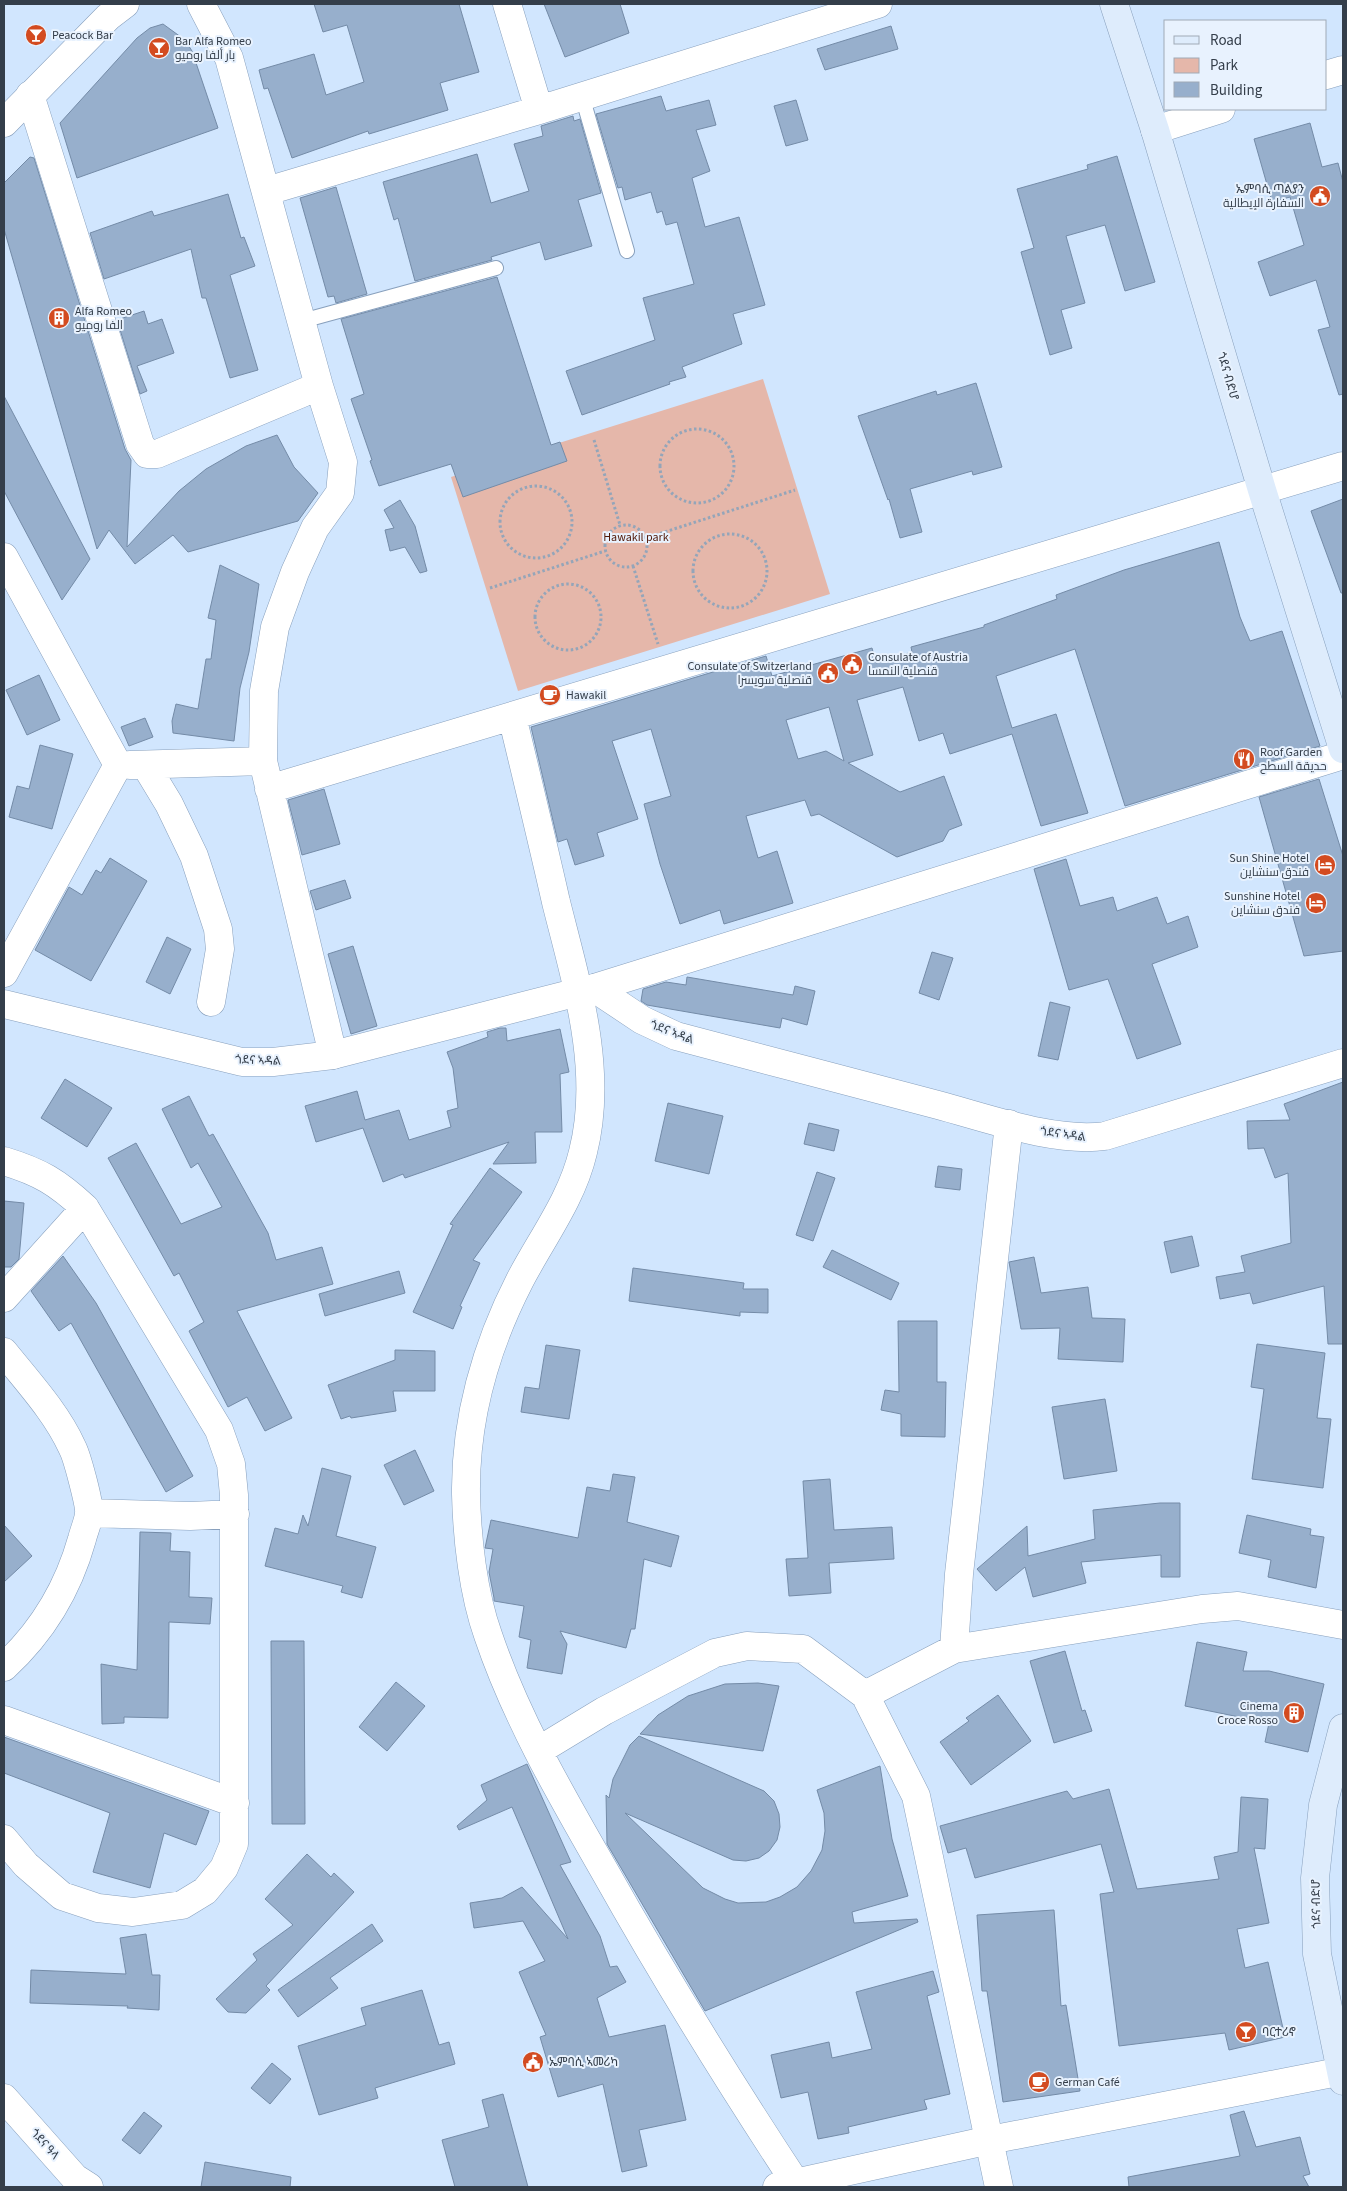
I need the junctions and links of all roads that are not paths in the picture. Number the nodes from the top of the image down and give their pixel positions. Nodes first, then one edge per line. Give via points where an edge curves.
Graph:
1 (125, 4) edge
2 (200, 4) edge
3 (507, 4) edge
4 (878, 4) edge
5 (1114, 4) edge
6 (1343, 70) edge
7 (1327, 75) edge
8 (30, 95) junction
9 (582, 96) junction
10 (538, 110) junction
11 (1218, 110) edge
12 (4, 123) edge
13 (1155, 130) junction
14 (267, 191) junction
15 (627, 251) dead end
16 (496, 268) dead end
17 (302, 320) junction
18 (319, 386) junction
19 (1343, 466) edge
20 (1262, 490) junction
21 (4, 557) edge
22 (512, 716) junction
23 (1343, 749) edge
24 (1343, 755) edge
25 (263, 761) junction
26 (118, 765) junction
27 (146, 766) junction
28 (269, 788) junction
29 (4, 973) edge
30 (586, 990) junction
31 (211, 1002) dead end
32 (4, 1004) edge
33 (333, 1055) junction
34 (1343, 1063) edge
35 (1009, 1124) junction
36 (4, 1162) edge
37 (85, 1208) junction
38 (4, 1298) edge
39 (4, 1352) edge
40 (89, 1512) junction
41 (234, 1514) junction
42 (1343, 1625) edge
43 (954, 1648) junction
44 (4, 1667) edge
45 (866, 1695) junction
46 (4, 1720) edge
47 (1343, 1728) edge
48 (538, 1751) junction
49 (234, 1803) junction
50 (4, 1839) edge
51 (1342, 2075) edge
52 (4, 2098) edge
53 (990, 2140) junction
54 (786, 2185) edge
55 (89, 2187) edge
56 (999, 2187) edge

1 - 8 street
2 - 14 street via 230,58
3 - 10 street
4 - 9 street
5 - 13 main road, ጎደና ብድሆ
6 - 7 street
8 - 12 street
8 - 18 street via 140,444 147,454 157,454
9 - 10 street
9 - 15 lane
10 - 14 street
11 - 13 street
13 - 20 main road, ጎደና ብድሆ
14 - 17 street
16 - 17 lane
17 - 18 street
18 - 25 street via 343,462 340,493 315,528 275,627 264,690
19 - 20 street
20 - 22 street
20 - 23 main road, ጎደና ብድሆ
21 - 26 street
22 - 28 street
22 - 30 street
24 - 30 street
25 - 27 street
25 - 28 street
26 - 27 street
26 - 29 street
27 - 31 street via 194,856 218,929 220,949
28 - 33 street
30 - 33 street, ጎደና ኣዳል
30 - 35 street, ጎደና ኣዳል via 676,1036
30 - 48 street via 590,1058 583,1152 561,1211 517,1288 482,1376 470,1428 466,1493 470,1559 486,1631 509,1691
32 - 33 street, ጎደና ኣዳል via 242,1062
34 - 35 street, ጎደና ኣዳል via 1105,1136 1068,1137
35 - 43 street via 958,1574
36 - 37 street via 36,1172 61,1186
37 - 38 street
37 - 41 street via 219,1430 231,1464
39 - 40 street via 68,1438
40 - 41 street via 190,1516
40 - 44 street via 75,1565 63,1593 23,1650
41 - 49 street
42 - 43 street via 1238,1606
43 - 45 street
45 - 48 street via 803,1649 747,1646 715,1654 621,1702
45 - 53 street via 916,1796
46 - 49 street
47 - 51 main road, ጎደና ብድሆ via 1323,1805 1315,1878 1317,1954
48 - 54 street via 650,1953
49 - 50 street via 234,1844 224,1868 205,1891 182,1905 133,1912 98,1908 62,1896 26,1866
51 - 53 street
52 - 55 street, ጎደና ዓላ via 75,2178
53 - 54 street
53 - 56 street

